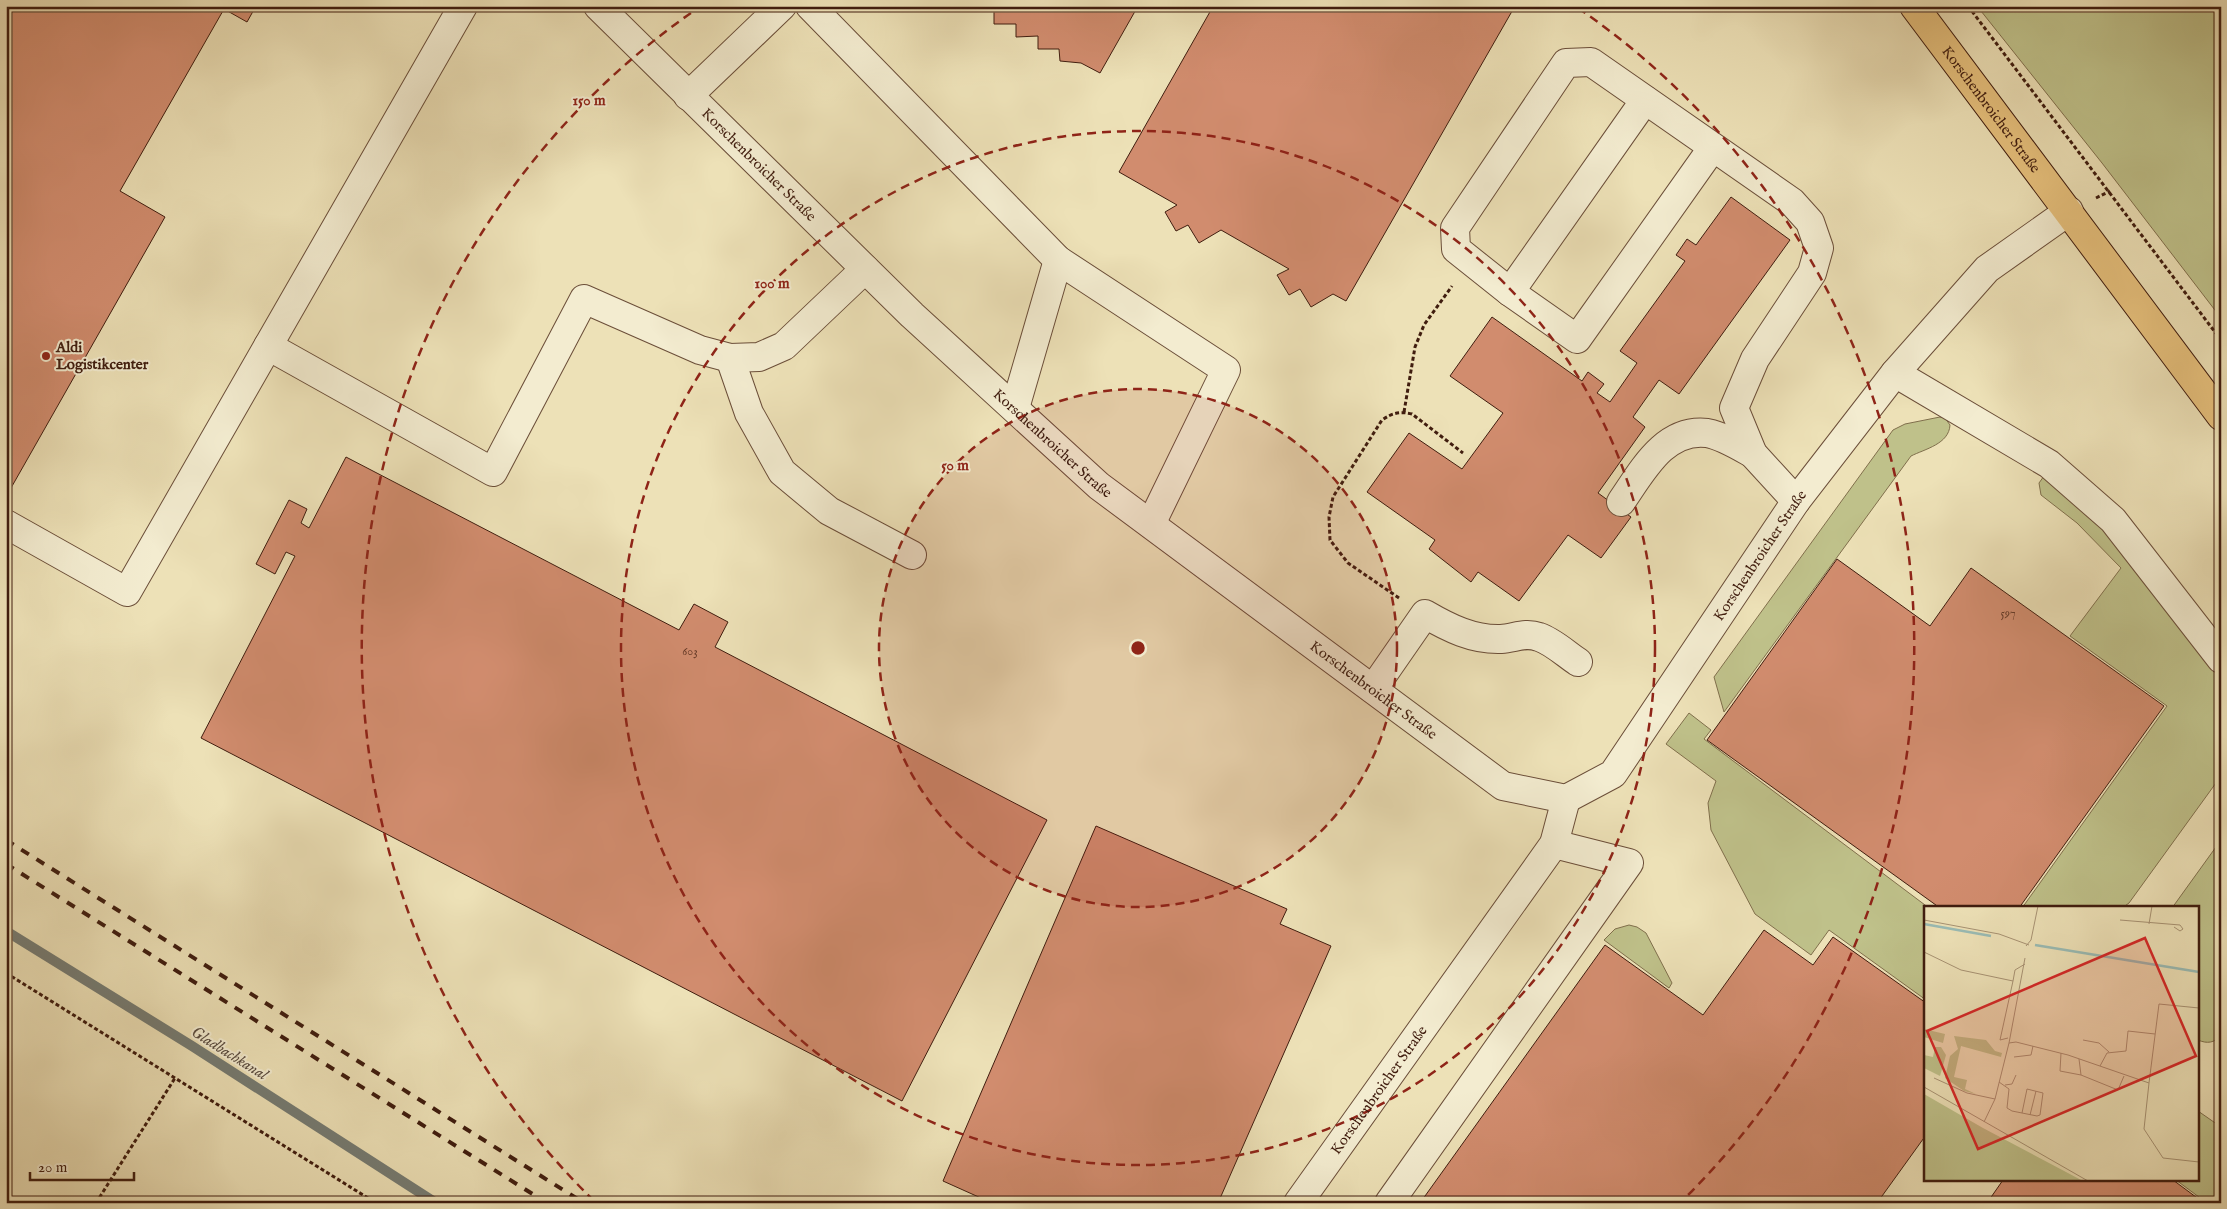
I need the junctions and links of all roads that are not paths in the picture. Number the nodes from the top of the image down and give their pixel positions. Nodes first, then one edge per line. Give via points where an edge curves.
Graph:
1 (464, 6) edge
2 (598, 6) edge
3 (782, 6) edge
4 (810, 6) edge
5 (1914, 6) edge
6 (688, 96) junction
7 (1645, 100) junction
8 (1713, 147) junction
9 (2069, 211) junction
10 (1058, 260) junction
11 (865, 269) junction
12 (1510, 292) junction
13 (268, 346) junction
14 (730, 358) junction
15 (1895, 373) junction
16 (1015, 408) junction
17 (2221, 416) edge
18 (1753, 454) junction
19 (1796, 501) junction
20 (1621, 502) dead end
21 (6, 524) edge
22 (1151, 524) junction
23 (912, 555) dead end
24 (2221, 659) edge
25 (1578, 662) dead end
26 (1373, 689) junction
27 (1566, 799) junction
28 (1554, 844) junction
29 (1298, 1203) edge
30 (1390, 1203) edge

1 - 13 street
2 - 6 street, Korschenbroicher Straße
3 - 6 street
4 - 10 street
5 - 9 main road, Korschenbroicher Straße
6 - 11 street, Korschenbroicher Straße
7 - 8 street
7 - 12 street
7 - 12 street via 1591,62 1566,63 1455,228 1456,249
8 - 12 street via 1577,339
8 - 18 street via 1792,202 1810,222 1819,248 1812,273 1755,359 1734,408
9 - 15 street, Korschenbroicher Straße via 1987,269
9 - 17 main road, Korschenbroicher Straße
10 - 16 street
10 - 22 street via 1226,370
11 - 14 street via 784,346 759,357
11 - 16 street, Korschenbroicher Straße
13 - 14 street via 493,472 584,299 700,350
13 - 21 street via 126,592
14 - 23 street via 749,413 782,472 829,511
15 - 19 street, Korschenbroicher Straße
15 - 24 street via 2048,464 2113,520
16 - 22 street, Korschenbroicher Straße via 1099,486
18 - 19 street
18 - 20 street via 1708,434 1689,433 1675,438 1662,448
19 - 27 street, Korschenbroicher Straße via 1613,774
22 - 26 street, Korschenbroicher Straße
25 - 26 street via 1540,637 1524,634 1490,639 1447,628 1425,614
26 - 27 street, Korschenbroicher Straße via 1503,786
27 - 28 street, Korschenbroicher Straße
28 - 29 street, Korschenbroicher Straße
28 - 30 street via 1629,863

